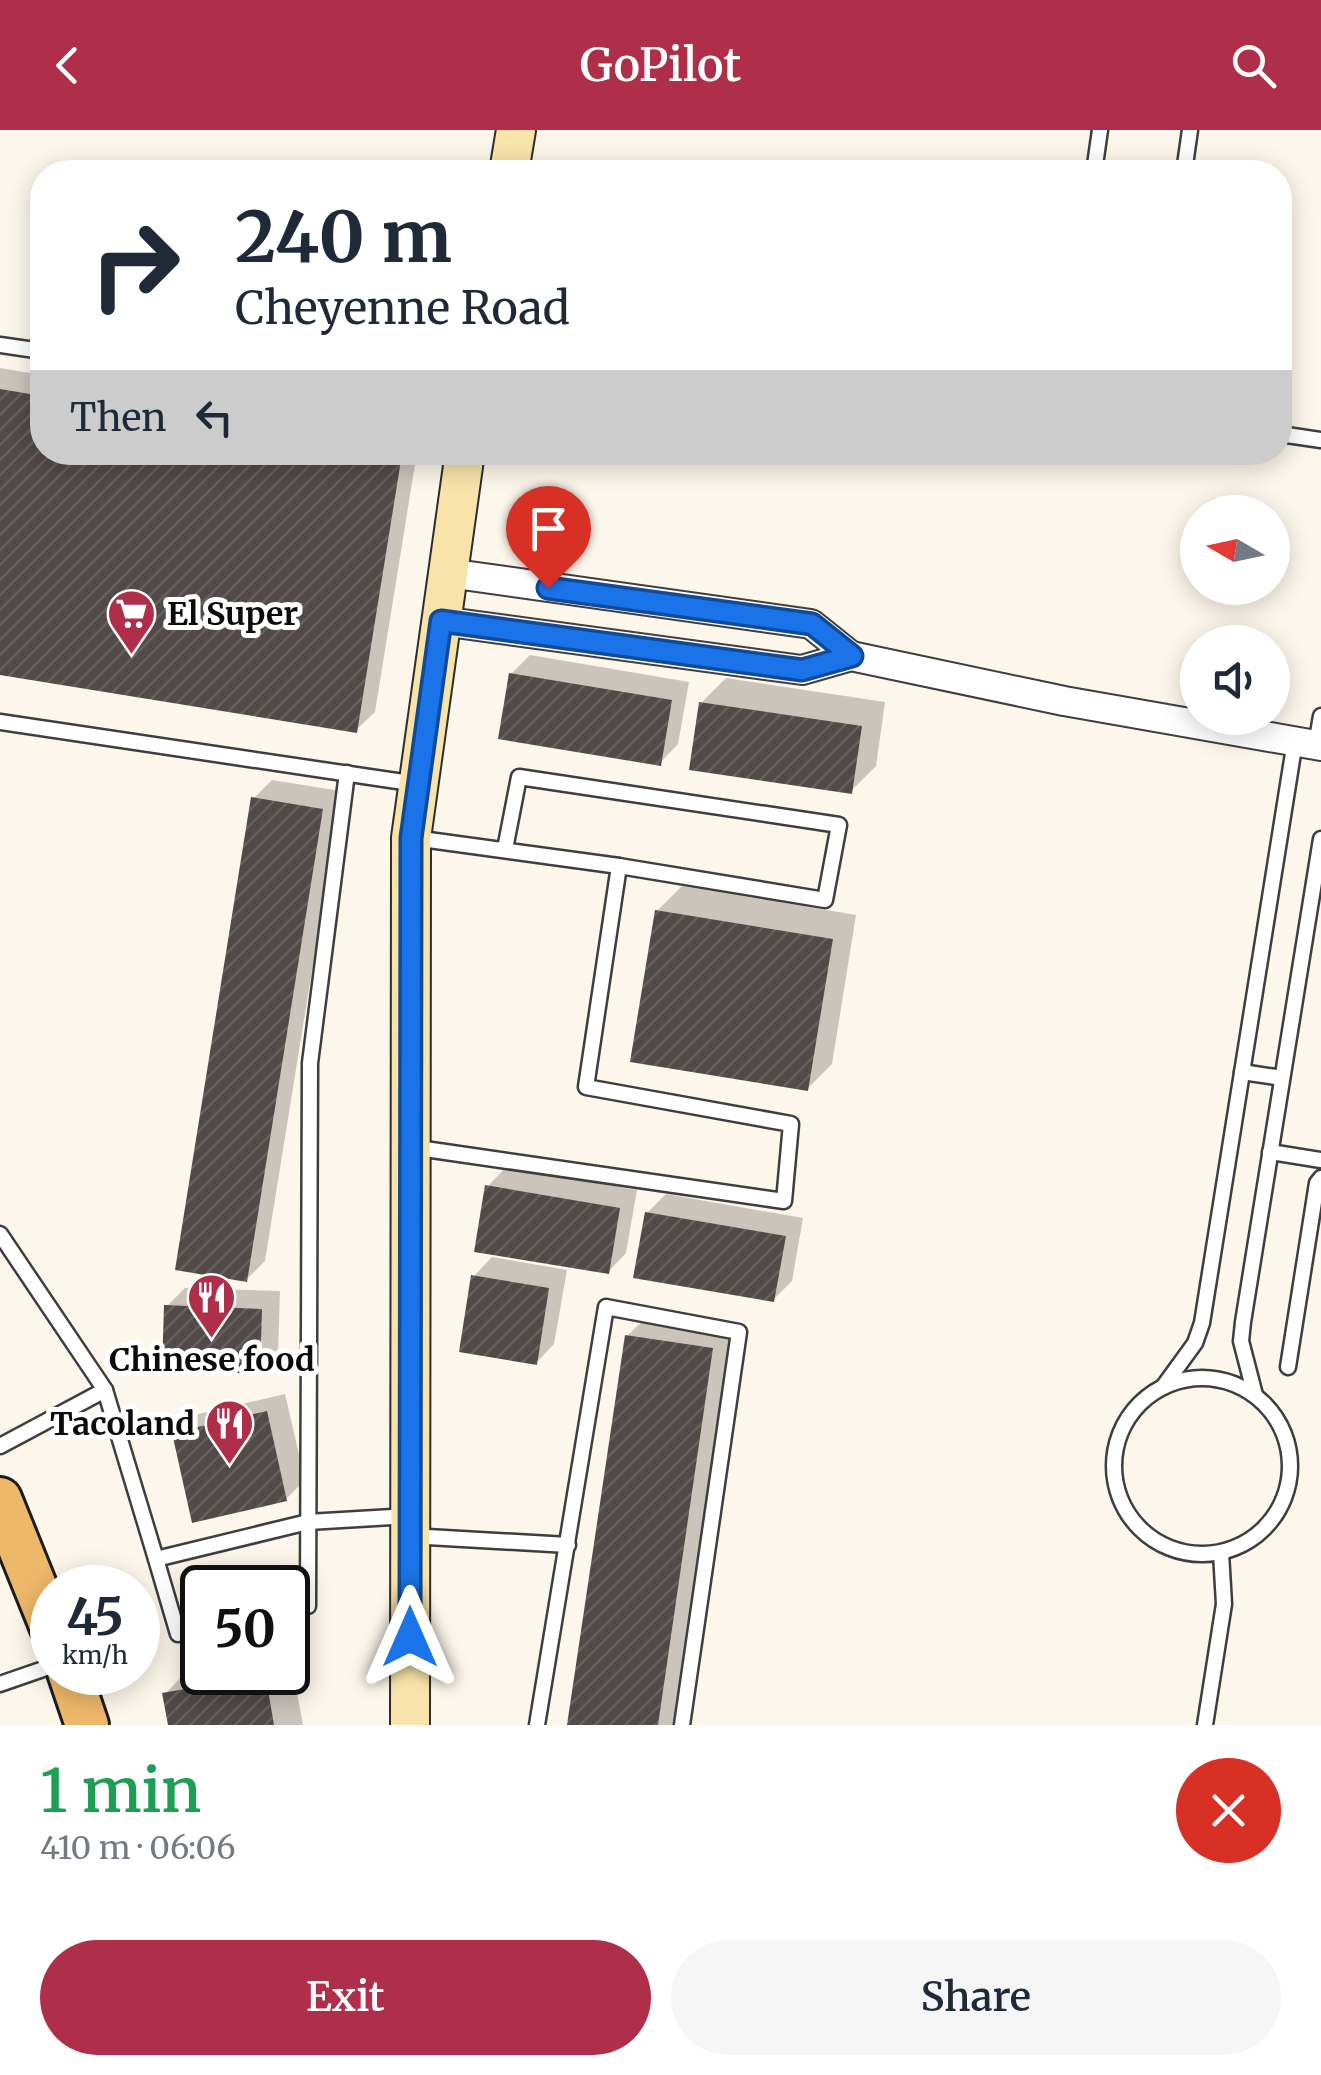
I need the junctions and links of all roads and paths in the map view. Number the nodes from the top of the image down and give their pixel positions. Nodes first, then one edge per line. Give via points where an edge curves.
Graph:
1 (516, 130) edge
2 (1100, 130) edge
3 (1190, 130) edge
4 (511, 160) edge
5 (1097, 160) edge
6 (1186, 160) edge
7 (0, 345) edge
8 (30, 349) edge
9 (1292, 436) edge
10 (1321, 440) edge
11 (464, 465) edge
12 (448, 573) junction
13 (441, 621) junction
14 (852, 656) junction
15 (1321, 716) edge
16 (0, 722) edge
17 (1311, 744) edge
18 (347, 774) junction
19 (418, 784) junction
20 (411, 838) junction
21 (1321, 839) edge
22 (505, 849) junction
23 (619, 866) junction
24 (1242, 1072) junction
25 (1282, 1078) junction
26 (410, 1147) junction
27 (1270, 1152) junction
28 (1321, 1160) edge
29 (1321, 1178) edge
30 (0, 1234) edge
31 (1288, 1368) dead end
32 (1163, 1387) junction
33 (105, 1390) junction
34 (1255, 1395) junction
35 (0, 1446) edge
36 (4, 1516) edge
37 (308, 1522) junction
38 (410, 1526) junction
39 (568, 1545) junction
40 (1221, 1553) junction
41 (156, 1559) junction
42 (308, 1565) edge
43 (30, 1577) edge
44 (180, 1634) edge
45 (30, 1674) edge
46 (0, 1684) edge
47 (77, 1695) edge
48 (87, 1725) edge
49 (410, 1725) edge
50 (538, 1725) edge
51 (682, 1725) edge
52 (1205, 1725) edge

1 - 4 main road
2 - 5 lane
3 - 6 lane
7 - 8 lane
9 - 10 lane
11 - 12 main road
12 - 13 main road
12 - 14 street via 812,624
13 - 14 street via 802,670
13 - 19 main road
14 - 17 street
15 - 17 lane
16 - 18 lane
17 - 24 lane
18 - 19 lane
18 - 37 lane via 310,1063
19 - 20 main road
20 - 22 lane
20 - 26 main road
21 - 25 lane
22 - 23 lane
22 - 23 lane via 519,777 839,826 825,900
23 - 26 lane via 586,1086 791,1124 784,1201
24 - 25 lane
24 - 32 lane via 1202,1323
25 - 27 lane
26 - 38 main road
27 - 28 lane
27 - 34 lane via 1240,1340
29 - 31 lane
30 - 33 lane
32 - 34 lane via 1208,1378
32 - 40 lane via 1135,1409 1118,1440 1114,1476 1122,1503 1136,1525 1165,1547
33 - 35 lane
33 - 41 lane
34 - 40 lane via 1285,1435 1289,1485 1265,1529
36 - 43 main road
37 - 38 lane
37 - 41 lane
37 - 42 lane
38 - 39 lane
38 - 49 main road
39 - 50 lane
39 - 51 lane via 606,1307 738,1332
40 - 52 lane via 1224,1604
41 - 44 lane
45 - 46 lane
47 - 48 main road

